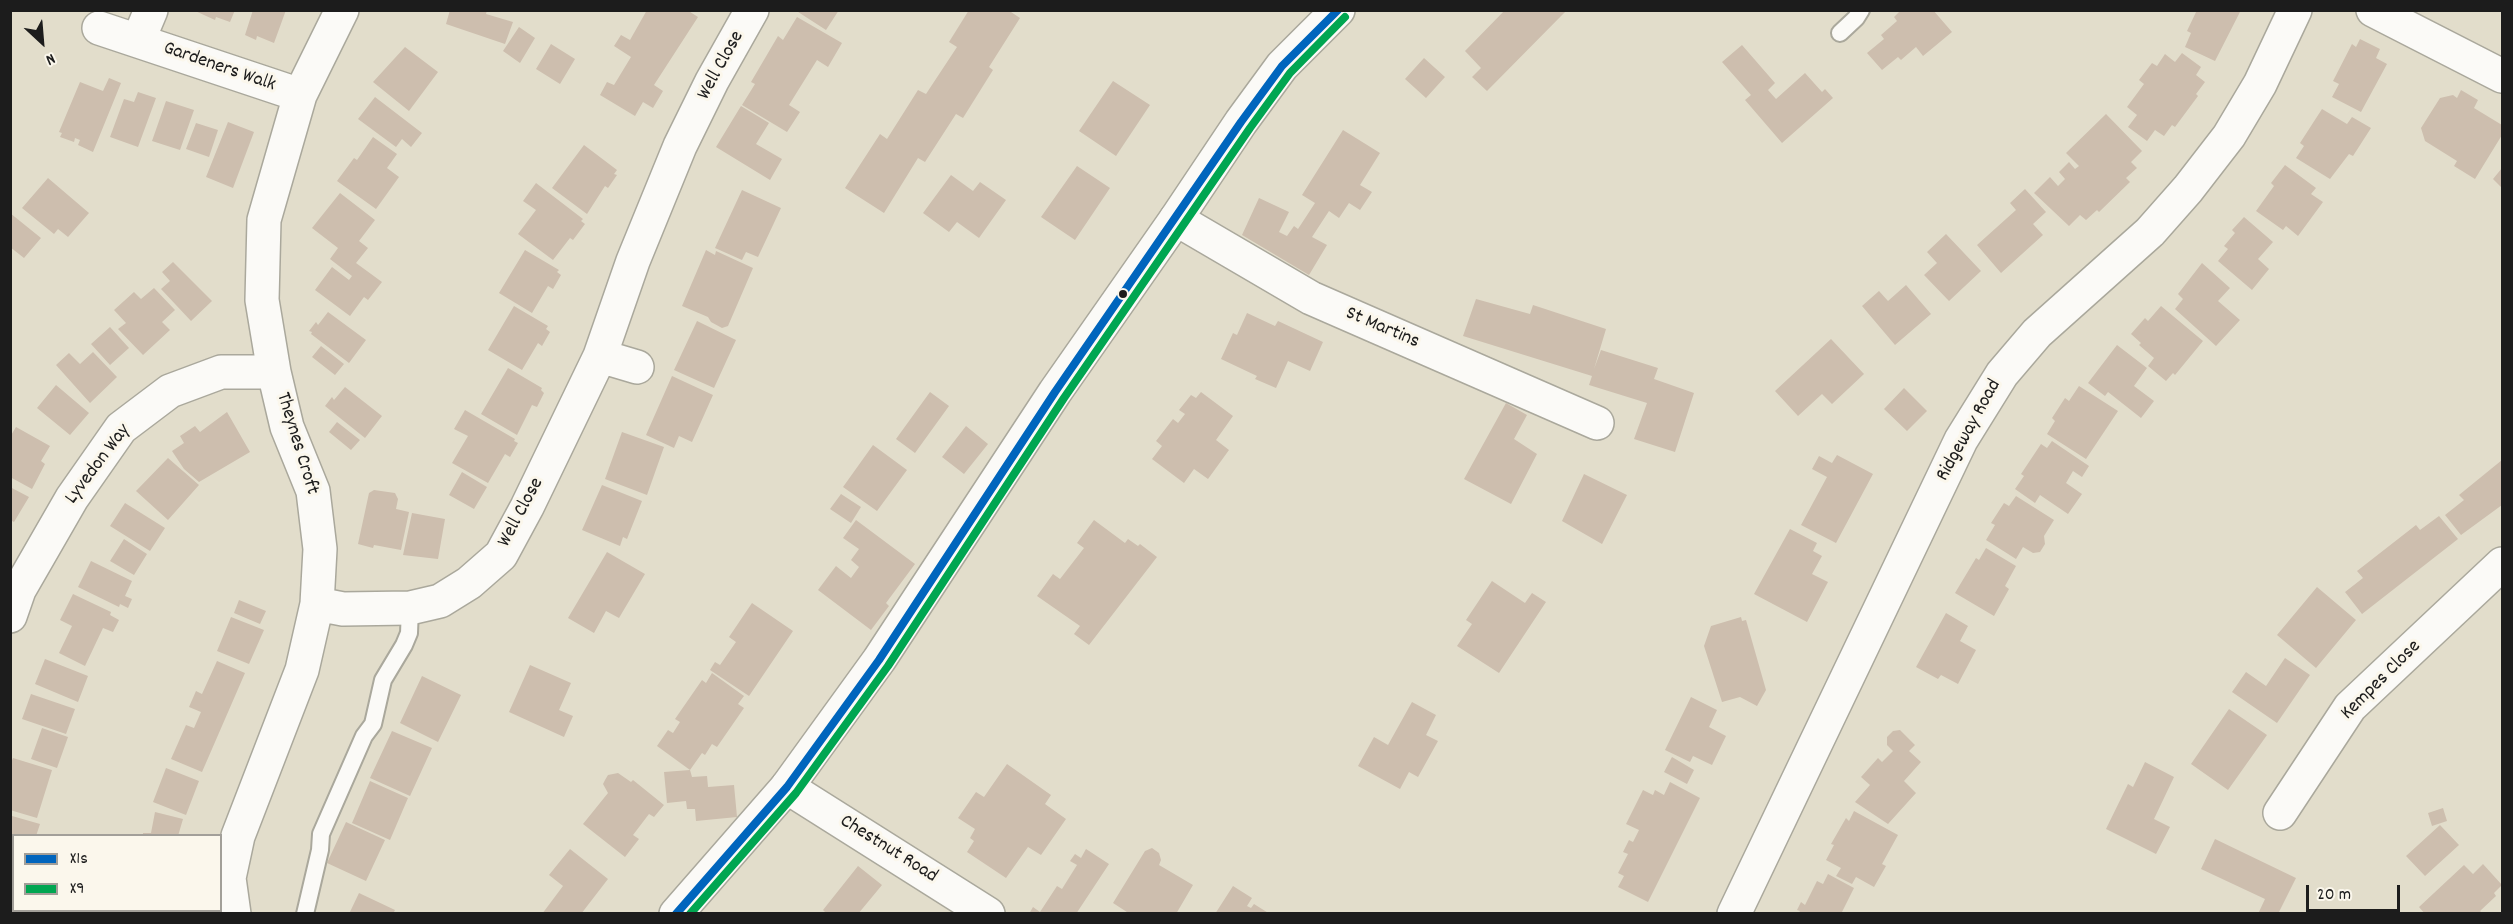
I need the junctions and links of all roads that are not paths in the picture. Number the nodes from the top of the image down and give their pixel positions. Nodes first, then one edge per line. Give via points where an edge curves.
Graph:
1 (151, 10) edge
2 (342, 10) edge
3 (752, 10) edge
4 (1338, 10) edge
5 (1861, 10) edge
6 (2295, 10) edge
7 (2373, 10) edge
8 (99, 28) dead end
9 (1839, 33) dead end
10 (138, 41) junction
11 (2502, 76) edge
12 (300, 95) junction
13 (1176, 219) junction
14 (600, 356) junction
15 (637, 368) dead end
16 (274, 372) junction
17 (1597, 423) dead end
18 (2502, 564) edge
19 (317, 604) junction
20 (410, 608) junction
21 (10, 616) edge
22 (787, 787) junction
23 (2280, 813) dead end
24 (234, 914) edge
25 (305, 914) edge
26 (676, 914) edge
27 (988, 914) edge
28 (1734, 914) edge

1 - 10 street, Gardeners Walk
2 - 12 street, Theynes Croft
3 - 14 street, Well Close via 680,147 633,261
4 - 13 street via 1282,66
5 - 9 lane
6 - 28 street, Ridgeway Road via 2260,84 2229,136 2188,189 2150,232 2037,333 2002,374 1961,440
7 - 11 street
8 - 10 street, Gardeners Walk
10 - 12 street, Gardeners Walk
12 - 16 street, Theynes Croft via 264,220 262,300
13 - 17 street, St Martins via 1311,298
13 - 22 street via 1055,392 879,660
14 - 15 street
14 - 20 street, Well Close via 501,555 469,583 440,601
16 - 19 street, Theynes Croft via 287,427 313,491 320,549
16 - 21 street, Lyvedon Way via 221,372 170,391 121,428 72,498 19,590
18 - 23 street, Kempes Close via 2350,707
19 - 20 street, Well Close via 343,609
19 - 24 street, Theynes Croft via 302,670 238,836 230,878
20 - 25 lane via 406,639 383,680 373,724 364,736 321,834
22 - 26 street
22 - 27 street, Chestnut Road

